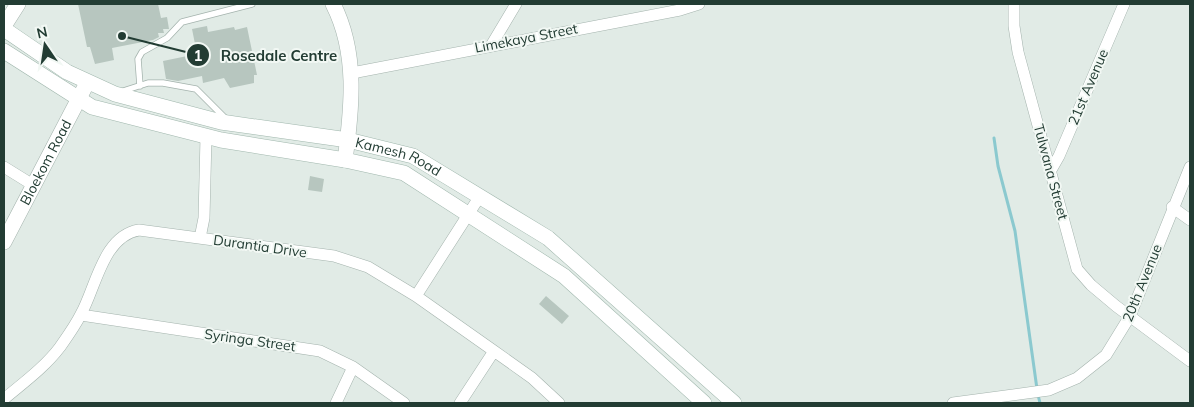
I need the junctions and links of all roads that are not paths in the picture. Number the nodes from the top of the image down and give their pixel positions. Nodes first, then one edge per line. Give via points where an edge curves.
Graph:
1 (18, 4) edge
2 (252, 4) edge
3 (334, 4) edge
4 (699, 4) edge
5 (1014, 4) edge
6 (1124, 4) edge
7 (510, 6) edge
8 (4, 27) edge
9 (492, 44) junction
10 (4, 51) edge
11 (352, 73) junction
12 (87, 83) junction
13 (140, 86) junction
14 (115, 94) junction
15 (78, 100) junction
16 (231, 124) junction
17 (206, 137) junction
18 (348, 140) junction
19 (345, 160) junction
20 (4, 167) edge
21 (1190, 167) edge
22 (1051, 170) junction
23 (33, 185) junction
24 (480, 196) junction
25 (1172, 207) junction
26 (467, 214) junction
27 (1190, 220) edge
28 (200, 238) junction
29 (4, 242) edge
30 (416, 296) junction
31 (81, 315) junction
32 (1130, 316) junction
33 (494, 351) junction
34 (1190, 361) edge
35 (353, 367) junction
36 (4, 399) edge
37 (336, 403) edge
38 (404, 403) edge
39 (460, 403) edge
40 (560, 403) edge
41 (704, 403) edge
42 (734, 403) edge
43 (952, 403) edge

1 - 8 main road
2 - 13 lane via 182,22 166,38 142,52 138,59
3 - 11 main road via 348,46
4 - 9 street, Limekaya Street
5 - 22 street, Tulwana Street via 1018,52
6 - 22 street, 21st Avenue via 1060,156
7 - 9 street
8 - 12 main road, Kamesh Road
9 - 11 street, Limekaya Street
10 - 15 main road, Kamesh Road
11 - 18 main road
12 - 14 main road, Kamesh Road
12 - 15 main road, Bloekom Road
13 - 14 lane
13 - 16 lane via 163,83 196,89
14 - 16 main road, Kamesh Road
15 - 17 main road, Kamesh Road via 92,107
15 - 23 main road, Bloekom Road
16 - 18 main road, Kamesh Road
17 - 19 main road, Kamesh Road
17 - 28 street via 204,218
18 - 19 main road
18 - 24 main road, Kamesh Road via 413,156
19 - 26 main road, Kamesh Road via 404,173
20 - 23 street
21 - 25 street, 20th Avenue
22 - 32 street, Tulwana Street via 1077,270
23 - 29 main road, Bloekom Road
24 - 26 street
24 - 42 main road, Kamesh Road via 548,238
25 - 27 street
25 - 32 street, 20th Avenue
26 - 30 street
26 - 41 main road, Kamesh Road via 564,276
28 - 30 street, Durantia Drive via 352,260
28 - 31 street, Durantia Drive via 139,230 124,235 116,241 106,258
30 - 33 street, Durantia Drive
31 - 35 street, Syringa Street via 320,351
31 - 36 street, Durantia Drive via 48,360
32 - 34 street, Tulwana Street
32 - 43 street, 20th Avenue via 1106,355 1071,382 1044,391
33 - 39 street
33 - 40 street, Durantia Drive
35 - 37 street
35 - 38 street, Syringa Street

